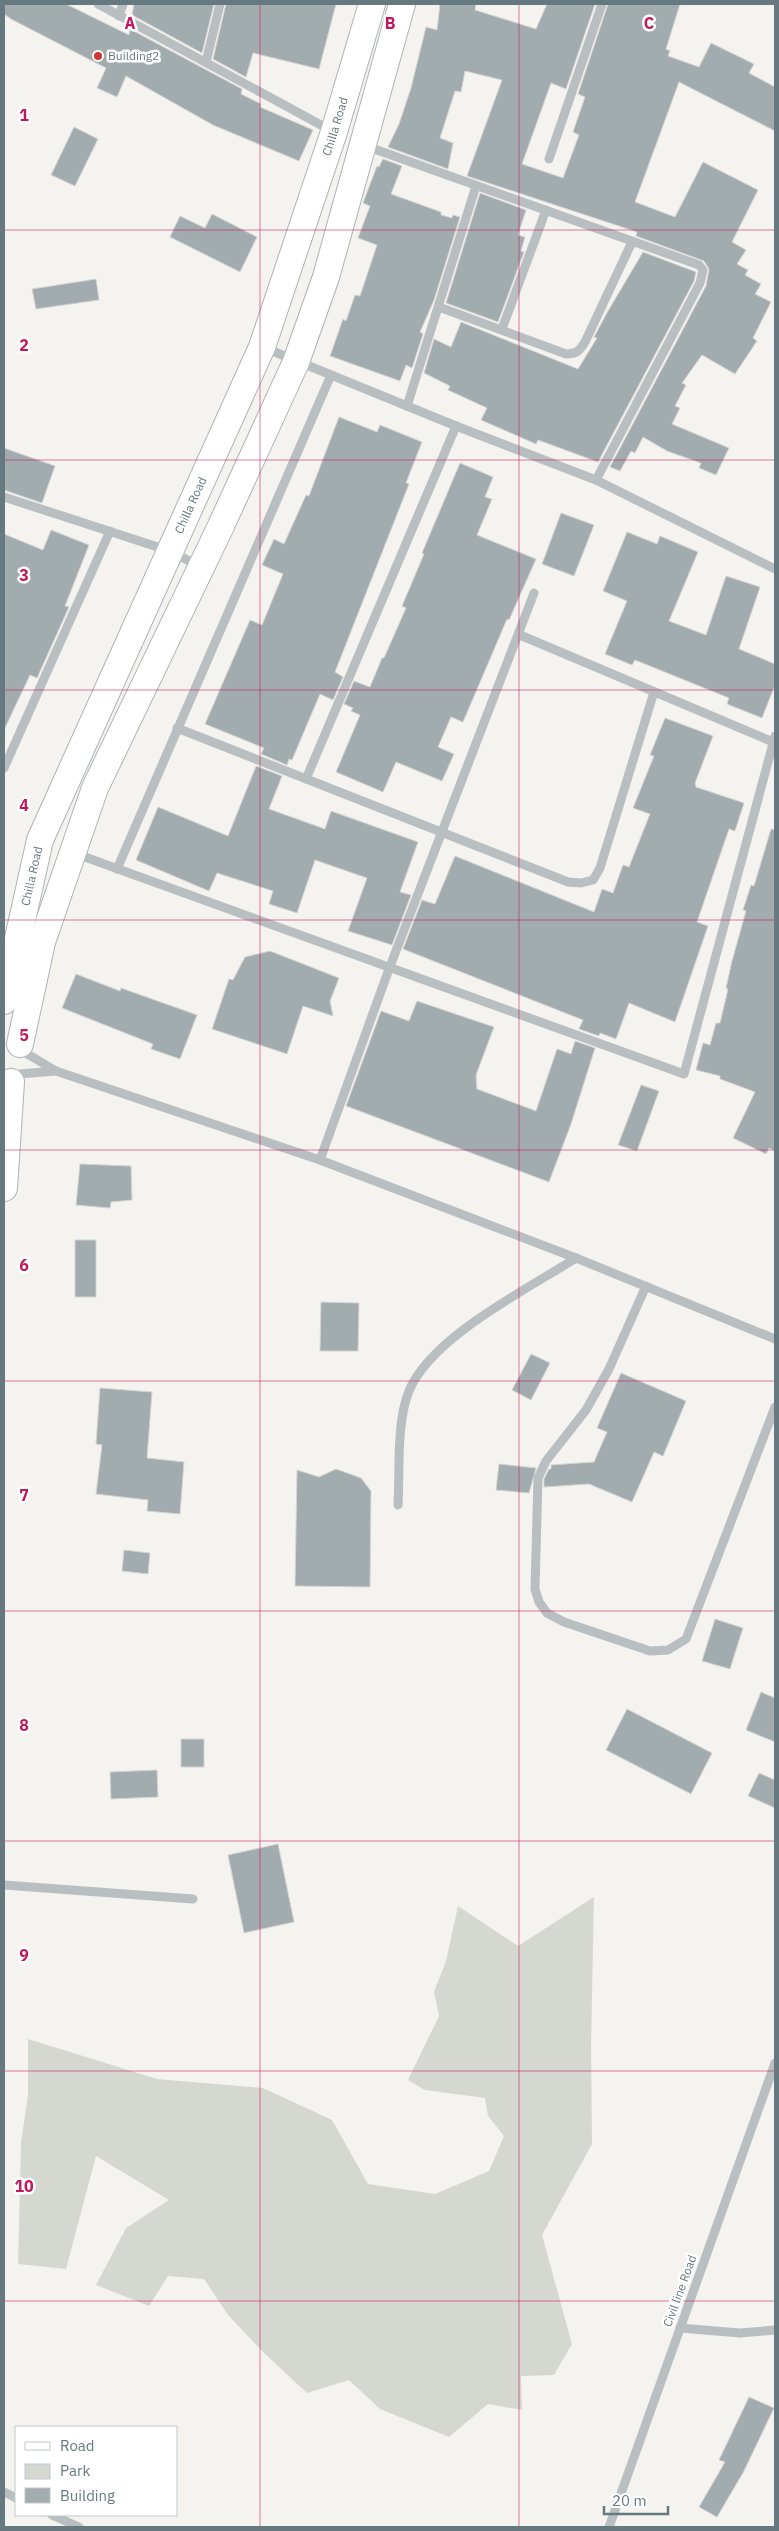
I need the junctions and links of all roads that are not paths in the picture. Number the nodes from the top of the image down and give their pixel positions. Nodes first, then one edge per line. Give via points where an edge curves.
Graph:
1 (98, 4) edge
2 (123, 4) edge
3 (220, 4) edge
4 (372, 4) edge
5 (402, 4) edge
6 (602, 4) edge
7 (120, 16) junction
8 (206, 62) junction
9 (334, 132) junction
10 (363, 146) junction
11 (549, 159) dead end
12 (476, 186) junction
13 (546, 210) junction
14 (632, 242) junction
15 (439, 307) junction
16 (502, 329) junction
17 (262, 347) junction
18 (296, 362) junction
19 (331, 375) junction
20 (407, 406) junction
21 (456, 426) junction
22 (596, 480) junction
23 (4, 497) edge
24 (110, 531) junction
25 (170, 551) junction
26 (201, 568) junction
27 (775, 569) edge
28 (534, 593) dead end
29 (520, 635) junction
30 (654, 692) junction
31 (177, 728) junction
32 (774, 739) edge
33 (4, 768) edge
34 (306, 779) junction
35 (442, 832) junction
36 (73, 852) junction
37 (117, 869) junction
38 (389, 969) junction
39 (4, 1001) edge
40 (13, 1062) edge
41 (56, 1071) junction
42 (320, 1160) junction
43 (4, 1188) edge
44 (576, 1258) junction
45 (646, 1286) junction
46 (775, 1339) edge
47 (775, 1407) edge
48 (398, 1505) dead end
49 (4, 1886) edge
50 (193, 1899) dead end
51 (775, 2063) edge
52 (680, 2328) junction
53 (775, 2330) edge
54 (54, 2516) edge
55 (79, 2527) edge
56 (609, 2527) edge

1 - 7 street
2 - 7 street
3 - 8 street
4 - 9 main road, Chilla Road
5 - 10 main road
6 - 11 street
7 - 8 street
8 - 9 street
9 - 17 main road, Chilla Road
10 - 12 street
10 - 18 main road via 326,277
12 - 13 street
12 - 15 street
13 - 14 street
13 - 16 street
14 - 16 street via 580,350 566,354
14 - 22 street via 699,265 703,277
15 - 16 street
15 - 20 street
17 - 18 street
17 - 25 main road, Chilla Road
18 - 19 street
18 - 26 main road
19 - 20 street
19 - 31 street
20 - 21 street
21 - 22 street
21 - 34 street
22 - 27 street
23 - 24 street
24 - 25 street
24 - 33 street
25 - 26 street
25 - 39 main road, Chilla Road via 40,840
26 - 36 main road via 95,788
28 - 29 street
29 - 30 street
29 - 35 street
30 - 32 street
30 - 35 street via 600,868 593,880 568,882
31 - 34 street
31 - 37 street
32 - 38 street via 684,1074
34 - 35 street
35 - 38 street
36 - 37 street
36 - 40 main road via 42,942
37 - 38 street
38 - 42 street
40 - 41 street
40 - 41 street
40 - 43 main road
41 - 42 street
42 - 44 street
44 - 45 street
44 - 48 street via 464,1329 432,1355 418,1373 408,1393 402,1417
45 - 46 street
45 - 47 street via 610,1369 586,1410 546,1461 538,1478 535,1588 547,1613 564,1622 650,1651 668,1650 686,1639
49 - 50 street
51 - 52 street, Civil line Road
52 - 53 street via 740,2333
52 - 56 street, Civil line Road
54 - 55 street

